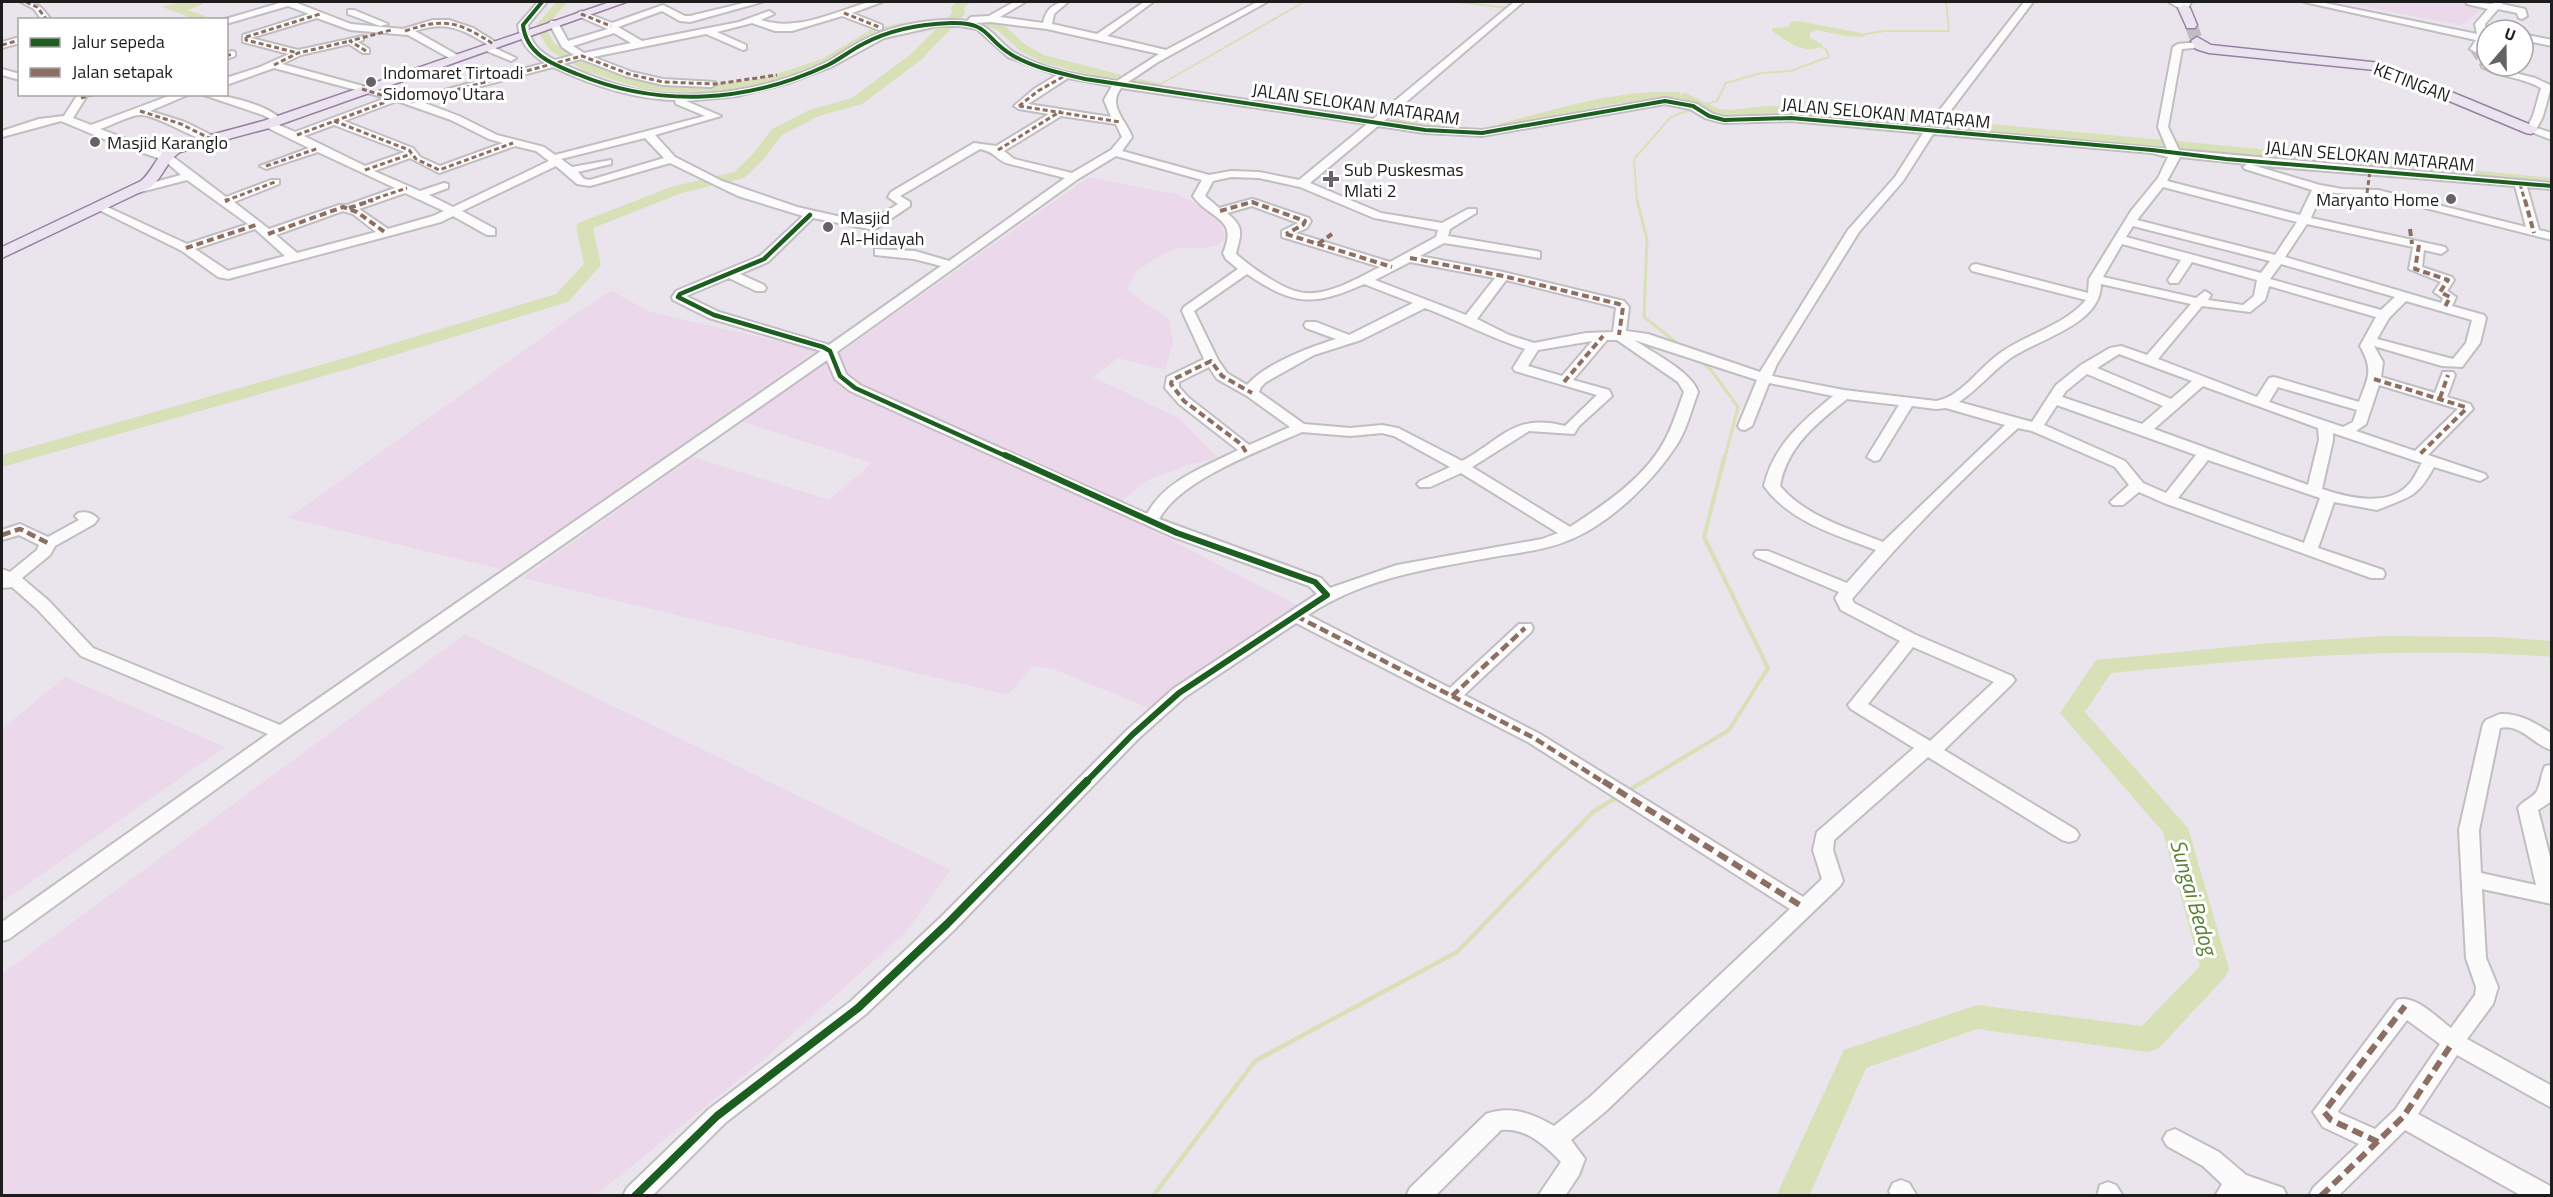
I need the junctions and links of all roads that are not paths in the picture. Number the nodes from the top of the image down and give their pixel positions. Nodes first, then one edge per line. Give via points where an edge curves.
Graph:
1 (26, 2) edge
2 (290, 2) edge
3 (542, 2) edge
4 (620, 2) edge
5 (754, 2) edge
6 (877, 2) edge
7 (1020, 2) edge
8 (1064, 2) edge
9 (1149, 2) edge
10 (1263, 2) edge
11 (1519, 2) edge
12 (2028, 2) edge
13 (2309, 2) edge
14 (2470, 2) edge
15 (666, 4) edge
16 (2181, 4) edge
17 (2496, 5) edge
18 (351, 12) dead end
19 (844, 13) junction
20 (320, 14) junction
21 (581, 14) junction
22 (2522, 16) dead end
23 (45, 18) edge
24 (2485, 18) edge
25 (991, 19) junction
26 (228, 20) edge
27 (754, 21) junction
28 (962, 23) junction
29 (550, 24) junction
30 (2191, 25) tunnel mouth
31 (924, 26) junction
32 (1047, 26) junction
33 (879, 27) junction
34 (613, 28) junction
35 (391, 30) junction
36 (706, 30) junction
37 (405, 31) junction
38 (2475, 32) edge
39 (524, 33) junction
40 (1100, 37) junction
41 (18, 40) edge
42 (350, 41) junction
43 (2535, 41) edge
44 (638, 43) junction
45 (2198, 43) joint
46 (2552, 43) edge
47 (2, 45) edge
48 (565, 45) junction
49 (491, 46) junction
50 (743, 46) dead end
51 (366, 51) dead end
52 (298, 53) junction
53 (1168, 53) junction
54 (456, 58) junction
55 (511, 58) dead end
56 (578, 58) junction
57 (557, 64) junction
58 (274, 65) junction
59 (2, 72) edge
60 (1067, 74) junction
61 (18, 76) edge
62 (2521, 78) edge
63 (228, 81) edge
64 (1118, 83) junction
65 (660, 84) junction
66 (2547, 85) edge
67 (362, 89) junction
68 (644, 93) junction
69 (82, 96) edge
70 (180, 96) edge
71 (212, 96) edge
72 (680, 97) junction
73 (394, 99) junction
74 (411, 102) junction
75 (140, 111) junction
76 (1061, 111) junction
77 (2539, 111) junction
78 (2552, 114) edge
79 (66, 120) junction
80 (1380, 120) junction
81 (1941, 120) dead end
82 (273, 122) junction
83 (334, 122) junction
84 (1120, 122) junction
85 (93, 128) junction
86 (2531, 130) junction
87 (1928, 132) junction
88 (647, 133) junction
89 (2, 134) edge
90 (297, 135) junction
91 (2552, 137) edge
92 (213, 140) junction
93 (513, 143) junction
94 (319, 148) junction
95 (2172, 148) junction
96 (998, 150) junction
97 (1115, 152) junction
98 (411, 154) junction
99 (164, 157) junction
100 (671, 159) junction
101 (2226, 159) junction
102 (555, 160) junction
103 (607, 162) dead end
104 (266, 166) dead end
105 (365, 170) junction
106 (570, 171) junction
107 (2370, 171) junction
108 (189, 176) junction
109 (1074, 177) junction
110 (1209, 178) junction
111 (275, 182) dead end
112 (2160, 183) junction
113 (1302, 184) junction
114 (2520, 184) junction
115 (444, 186) dead end
116 (2552, 186) edge
117 (407, 188) junction
118 (2318, 188) junction
119 (132, 192) junction
120 (2367, 193) junction
121 (421, 194) junction
122 (225, 201) junction
123 (2467, 203) dead end
124 (99, 207) junction
125 (349, 208) junction
126 (456, 211) junction
127 (1220, 211) junction
128 (1472, 211) dead end
129 (810, 215) junction
130 (2468, 216) junction
131 (2304, 220) junction
132 (2130, 222) junction
133 (256, 225) junction
134 (2410, 229) dead end
135 (491, 232) dead end
136 (386, 233) junction
137 (1443, 233) junction
138 (2534, 233) junction
139 (268, 234) junction
140 (1332, 234) dead end
141 (2552, 237) edge
142 (2119, 239) junction
143 (1318, 244) junction
144 (2415, 245) junction
145 (186, 248) junction
146 (2441, 250) dead end
147 (879, 252) dead end
148 (2, 253) edge
149 (1536, 255) dead end
150 (294, 257) junction
151 (2188, 257) junction
152 (1410, 258) junction
153 (2278, 259) junction
154 (950, 265) junction
155 (1392, 267) junction
156 (1976, 268) dead end
157 (1246, 269) junction
158 (731, 274) junction
159 (1503, 276) junction
160 (2095, 279) junction
161 (1364, 280) junction
162 (2174, 280) dead end
163 (2264, 280) junction
164 (760, 288) dead end
165 (2403, 296) junction
166 (2203, 297) junction
167 (2093, 298) junction
168 (1424, 303) junction
169 (2445, 307) junction
170 (2384, 315) junction
171 (1469, 320) junction
172 (1311, 325) dead end
173 (1619, 335) junction
174 (1603, 336) junction
175 (1348, 339) junction
176 (2370, 341) junction
177 (1533, 347) junction
178 (830, 351) junction
179 (2150, 360) junction
180 (1211, 361) junction
181 (2086, 368) junction
182 (2448, 375) dead end
183 (1764, 378) junction
184 (2374, 379) junction
185 (2202, 380) junction
186 (1564, 382) junction
187 (1252, 393) junction
188 (1844, 394) junction
189 (2440, 398) junction
190 (2053, 399) junction
191 (1908, 402) junction
192 (2261, 403) junction
193 (1949, 404) junction
194 (2173, 405) junction
195 (2364, 408) junction
196 (2015, 423) junction
197 (2325, 424) junction
198 (1745, 426) dead end
199 (2036, 427) junction
200 (1300, 428) junction
201 (2144, 430) junction
202 (2345, 431) junction
203 (1246, 452) junction
204 (2205, 454) junction
205 (1874, 457) dead end
206 (2424, 458) junction
207 (1460, 466) junction
208 (2480, 477) dead end
209 (1425, 484) dead end
210 (2138, 486) junction
211 (2321, 494) junction
212 (2169, 500) junction
213 (2118, 502) dead end
214 (83, 516) dead end
215 (1151, 520) junction
216 (1566, 531) junction
217 (2, 535) edge
218 (48, 543) junction
219 (1886, 548) junction
220 (2310, 549) junction
221 (1762, 554) dead end
222 (2377, 574) dead end
223 (5, 580) edge
224 (1850, 590) junction
225 (1327, 595) junction
226 (1296, 616) junction
227 (1525, 628) dead end
228 (1910, 639) junction
229 (1452, 696) junction
230 (282, 733) junction
231 (2552, 744) edge
232 (1930, 748) junction
233 (2552, 771) edge
234 (2069, 835) dead end
235 (2473, 879) junction
236 (2550, 896) edge
237 (1803, 907) junction
238 (2, 933) edge
239 (2453, 1042) junction
240 (2552, 1098) edge
241 (2403, 1117) junction
242 (1554, 1139) junction
243 (2175, 1139) dead end
244 (2378, 1142) junction
245 (2232, 1189) edge
246 (635, 1196) edge
247 (1418, 1196) edge
248 (1550, 1196) edge
249 (2275, 1196) edge
250 (2321, 1196) edge
251 (2545, 1196) edge

1 - 23 street
2 - 20 street
2 - 26 street
3 - 39 street via 523,25
4 - 21 main road
5 - 15 street via 690,19 683,19
5 - 27 street via 770,13
6 - 19 street
7 - 25 street
8 - 32 street via 1050,13
9 - 40 street
10 - 53 street
11 - 80 street
12 - 81 street via 1959,96 1941,113
13 - 38 street
14 - 17 street
15 - 34 street
16 - 30 main road
17 - 22 street via 2522,12
17 - 24 street
18 - 35 street
19 - 27 street via 792,28
19 - 33 street
20 - 35 street via 350,27
20 - 52 street via 245,38
21 - 29 main road
21 - 34 street
25 - 28 street
25 - 32 street
27 - 36 street
28 - 31 street, JALAN SELOKAN MATARAM
28 - 60 street, JALAN SELOKAN MATARAM via 988,30 1004,50 1018,58
29 - 39 main road
29 - 48 street
31 - 33 street via 914,22
31 - 72 street, JALAN SELOKAN MATARAM via 874,38 814,71 740,91
32 - 40 street
33 - 65 street via 822,59 780,75 716,84
34 - 44 street
34 - 48 street
35 - 37 street
35 - 42 street
36 - 44 street
36 - 50 street
37 - 49 street via 444,21 472,32
37 - 54 street
39 - 49 main road
39 - 57 street, JALAN SELOKAN MATARAM via 532,50
40 - 53 street
41 - 47 street
42 - 51 street
42 - 52 street
43 - 46 street
44 - 56 street
45 - 86 main road, KETINGAN via 2209,49 2377,66
45 - 95 street via 2178,47 2163,127
48 - 56 street
49 - 54 main road
49 - 55 street
52 - 58 street
53 - 64 street
54 - 67 main road
56 - 57 street
56 - 65 street
57 - 68 street, JALAN SELOKAN MATARAM via 599,82
57 - 74 street
58 - 63 street
58 - 67 street
59 - 61 street
60 - 64 street, JALAN SELOKAN MATARAM
60 - 76 street via 1019,105
62 - 66 street
64 - 80 street, JALAN SELOKAN MATARAM
64 - 84 street via 1109,100
65 - 68 street
66 - 77 street
67 - 73 street
67 - 82 main road
68 - 72 street, JALAN SELOKAN MATARAM
69 - 79 street
70 - 75 street
71 - 82 street via 267,113
72 - 88 street via 680,102 716,116
73 - 74 street
73 - 83 street
74 - 93 street
75 - 85 street
75 - 92 street via 181,124
76 - 84 street
76 - 96 street
77 - 78 street
77 - 86 street
79 - 85 street
79 - 89 street via 45,120
80 - 87 street, JALAN SELOKAN MATARAM via 1446,132 1482,133 1665,101 1693,106 1717,119 1791,118
80 - 113 street
82 - 90 street
82 - 92 main road
83 - 90 street
83 - 98 street
84 - 97 street via 1127,137
85 - 99 street
86 - 91 street, KETINGAN
87 - 95 street, JALAN SELOKAN MATARAM
87 - 183 street via 1899,179 1854,230
88 - 100 street
88 - 102 street
90 - 94 street
92 - 99 main road via 175,149
93 - 98 street via 439,170
93 - 102 street via 540,149
94 - 104 street
94 - 105 street
95 - 101 street, JALAN SELOKAN MATARAM
95 - 112 street
96 - 109 street via 1010,161
96 - 129 street via 978,145 895,194 906,204 870,227
97 - 109 street
97 - 110 street
98 - 105 street
99 - 108 street
99 - 119 main road via 157,176
100 - 106 street via 594,182 582,182
100 - 129 street via 712,182
101 - 107 street, JALAN SELOKAN MATARAM
101 - 118 street
102 - 106 street
102 - 126 street
103 - 106 street
105 - 117 street
107 - 114 street, JALAN SELOKAN MATARAM
107 - 120 street
108 - 119 street
108 - 122 street
109 - 154 street
110 - 113 street via 1249,173
110 - 127 street via 1199,196
111 - 122 street
112 - 131 street
112 - 132 street
113 - 137 street via 1378,216
114 - 116 street, JALAN SELOKAN MATARAM
114 - 138 street
115 - 121 street
117 - 121 street
117 - 125 street
118 - 120 street
118 - 131 street
119 - 124 main road
120 - 130 street
121 - 126 street
122 - 133 street
123 - 130 street
124 - 145 street
124 - 148 main road
125 - 136 street
125 - 139 street via 338,208
126 - 135 street
126 - 136 street
127 - 143 street via 1256,203 1305,221 1286,235
127 - 157 street via 1235,232 1230,256
128 - 137 street
129 - 158 street via 764,259
130 - 138 street
131 - 144 street
131 - 153 street
132 - 142 street
132 - 153 street
133 - 139 street
133 - 145 street
134 - 144 street
136 - 150 street
137 - 149 street
137 - 152 street
138 - 141 street
139 - 150 street
140 - 143 street
142 - 151 street
142 - 160 street
143 - 155 street
144 - 146 street
144 - 169 street via 2415,269 2448,279 2440,292 2450,297
145 - 150 street via 228,275
147 - 154 street via 915,255
151 - 162 street
151 - 163 street
152 - 155 street
152 - 159 street
153 - 163 street
153 - 165 street
154 - 178 street
155 - 161 street
156 - 167 street
157 - 161 street via 1303,297
157 - 180 street via 1188,311
158 - 164 street
158 - 178 street via 678,297 714,315
159 - 171 street
159 - 173 street via 1619,304 1623,307
160 - 166 street
160 - 167 street
161 - 168 street
163 - 166 street via 2260,297 2245,309
163 - 170 street
165 - 169 street
165 - 170 street
166 - 179 street
167 - 193 street via 2074,319 2003,357
168 - 171 street
168 - 175 street
169 - 176 street via 2480,318 2473,343 2457,364
170 - 176 street
171 - 177 street
172 - 175 street
173 - 174 street
173 - 183 street via 1643,337
173 - 216 street via 1683,379 1690,392 1672,441 1647,475 1611,507
174 - 177 street
174 - 186 street
175 - 187 street via 1318,348 1261,379
176 - 184 street via 2368,350 2376,362
177 - 186 street via 1520,368
178 - 215 street via 840,376 855,388
178 - 230 street
179 - 181 street via 2115,351
179 - 185 street
180 - 187 street via 1222,376
180 - 203 street via 1172,380 1172,388
181 - 190 street
181 - 194 street
182 - 189 street
183 - 188 street
183 - 198 street
184 - 189 street
184 - 195 street
185 - 192 street
185 - 194 street
186 - 207 street via 1605,396 1569,431 1549,426 1524,427
187 - 200 street
188 - 191 street
188 - 219 street via 1796,434 1772,486 1795,509
189 - 206 street via 2466,409
190 - 199 street
190 - 201 street
191 - 193 street
191 - 205 street
192 - 195 street via 2274,381
192 - 197 street
193 - 196 street
194 - 201 street
195 - 202 street via 2359,424
196 - 199 street
196 - 219 street
197 - 202 street
197 - 211 street
199 - 210 street via 2120,464
200 - 203 street
200 - 207 street via 1336,432 1391,430
201 - 204 street
202 - 206 street
203 - 215 street via 1184,483 1159,505
204 - 211 street
204 - 212 street
206 - 208 street
206 - 211 street via 2417,484 2409,492 2378,504
207 - 209 street
207 - 216 street
210 - 212 street
210 - 213 street
211 - 220 street
212 - 220 street
214 - 218 street via 89,521
215 - 225 street via 1315,582
216 - 225 street via 1545,543 1397,570
217 - 218 street via 20,529
218 - 223 street via 44,552
219 - 224 street
220 - 222 street
221 - 224 street
223 - 230 street via 43,605 87,652
224 - 228 street via 1843,598 1847,606
225 - 226 street
226 - 229 street
226 - 246 street via 1179,693 858,1008 717,1116
227 - 229 street
228 - 232 street via 1857,703
228 - 232 street via 2006,680
229 - 237 street via 1534,738
230 - 238 street
231 - 235 street via 2530,728 2501,720 2492,724 2469,830
232 - 234 street
232 - 237 street via 1824,837 1823,850 1833,880
233 - 236 street via 2545,796 2528,808
235 - 236 street
235 - 239 street via 2476,958 2487,987 2485,998
237 - 242 street via 1598,1104
239 - 240 street
239 - 241 street
239 - 244 street via 2405,1006 2324,1112 2331,1120
241 - 244 street
241 - 251 street
242 - 247 street via 1524,1121 1508,1116 1494,1120
242 - 248 street via 1573,1158 1571,1168
243 - 245 street via 2211,1159
244 - 250 street
245 - 249 street

